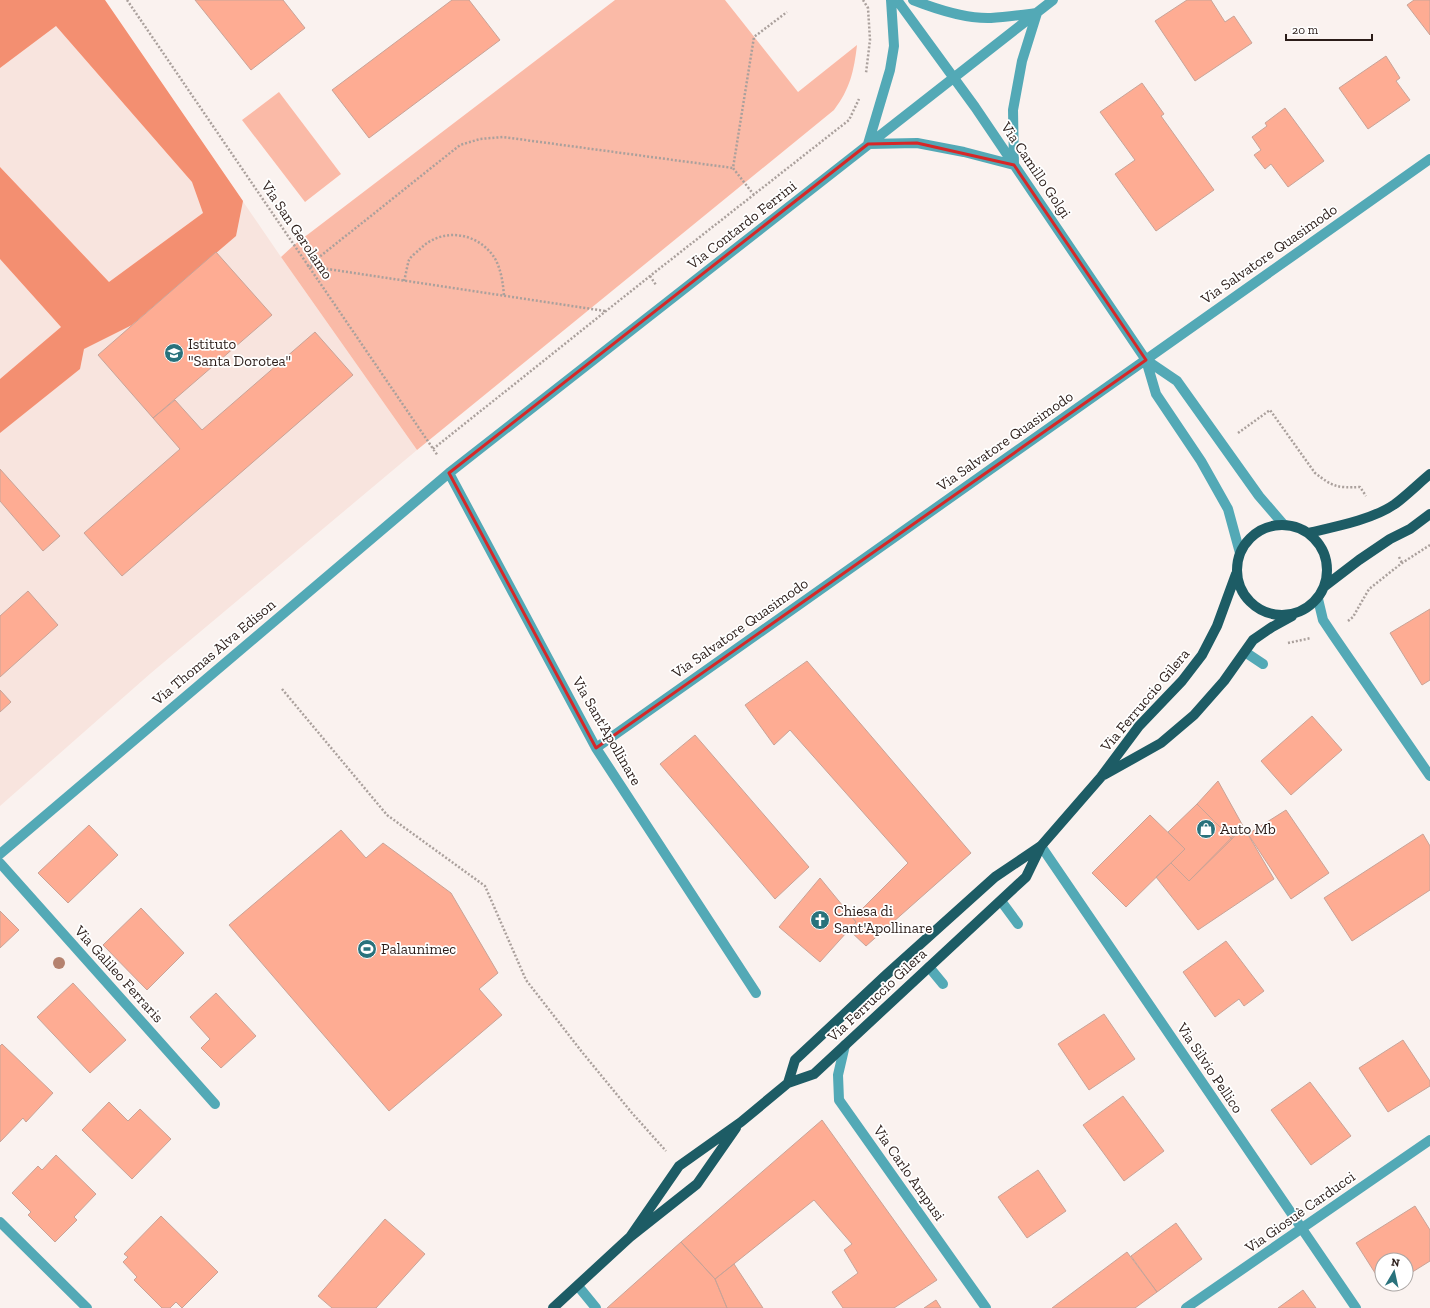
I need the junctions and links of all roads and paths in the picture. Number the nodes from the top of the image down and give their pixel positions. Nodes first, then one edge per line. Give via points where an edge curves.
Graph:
1 (127, 0) edge
2 (862, 0) edge
3 (891, 0) edge
4 (897, 0) edge
5 (913, 0) edge
6 (1053, 0) edge
7 (787, 12) dead end
8 (1037, 13) junction
9 (955, 78) junction
10 (864, 80) dead end
11 (862, 93) dead end
12 (868, 144) junction
13 (1430, 159) edge
14 (1014, 165) junction
15 (733, 168) junction
16 (754, 195) junction
17 (308, 266) junction
18 (404, 280) junction
19 (504, 296) junction
20 (605, 311) junction
21 (1146, 360) junction
22 (1222, 444) junction
23 (433, 449) junction
24 (449, 473) junction
25 (1430, 474) edge
26 (1376, 513) junction
27 (1430, 514) edge
28 (1284, 525) junction
29 (1308, 533) junction
30 (1390, 539) junction
31 (1240, 553) junction
32 (1402, 563) dead end
33 (1236, 574) junction
34 (1325, 586) junction
35 (1318, 599) junction
36 (1294, 614) junction
37 (1245, 652) junction
38 (1263, 664) dead end
39 (282, 689) dead end
40 (596, 748) junction
41 (1430, 776) edge
42 (1101, 777) junction
43 (1040, 846) junction
44 (0, 854) edge
45 (0, 863) edge
46 (1001, 900) junction
47 (1018, 924) dead end
48 (929, 967) junction
49 (943, 984) dead end
50 (756, 993) dead end
51 (845, 1045) junction
52 (788, 1082) junction
53 (215, 1104) dead end
54 (741, 1122) junction
55 (1430, 1140) edge
56 (679, 1166) junction
57 (0, 1222) edge
58 (1301, 1229) junction
59 (630, 1237) junction
60 (578, 1286) junction
61 (87, 1308) edge
62 (553, 1308) edge
63 (596, 1308) edge
64 (986, 1308) edge
65 (1186, 1308) edge
66 (1356, 1308) edge

1 - 17 path, Via San Gerolamo
2 - 10 path via 868,8 870,40 868,67
3 - 12 street via 894,46 890,70
4 - 9 street, Via Camillo Golgi
5 - 8 street via 933,8 990,18
6 - 8 street, Via Contardo Ferrini
7 - 15 path via 754,37
8 - 9 street, Via Contardo Ferrini
8 - 14 street via 1022,61 1013,110
9 - 12 street, Via Contardo Ferrini
9 - 14 street, Via Camillo Golgi
11 - 16 path via 849,120
12 - 14 street via 917,142
12 - 24 street, Via Contardo Ferrini
13 - 21 street, Via Salvatore Quasimodo
14 - 21 street, Via Camillo Golgi
15 - 16 path
15 - 17 path via 503,137 480,139 460,145
16 - 20 path
17 - 18 path
17 - 23 path, Via San Gerolamo
18 - 19 path
18 - 19 path via 410,259 426,243 445,235 462,235 479,242 494,258 502,277
19 - 20 path
20 - 23 path
21 - 22 street via 1177,381
21 - 31 street via 1156,394 1201,461 1228,509
21 - 40 street, Via Salvatore Quasimodo
22 - 26 path via 1270,410 1314,473 1338,487 1360,487
22 - 28 street via 1259,496
23 - 24 path, Via San Gerolamo
24 - 40 street, Via Sant'Apollinare
24 - 44 street, Via Thomas Alva Edison
25 - 26 main road via 1394,504
26 - 29 main road via 1346,524
27 - 30 main road, Via Ferruccio Gilera via 1410,529
28 - 29 main road, Via Ferruccio Gilera
28 - 31 main road, Via Ferruccio Gilera via 1270,526 1258,532 1247,541
29 - 34 main road, Via Ferruccio Gilera via 1318,543 1325,556
30 - 32 path
30 - 34 main road, Via Ferruccio Gilera
31 - 33 main road, Via Ferruccio Gilera
33 - 36 main road, Via Ferruccio Gilera via 1242,593 1256,608 1274,616
33 - 42 main road, Via Ferruccio Gilera via 1217,626 1202,655 1182,681 1139,726
34 - 35 main road, Via Ferruccio Gilera
35 - 36 main road, Via Ferruccio Gilera via 1307,609
35 - 41 street via 1323,620 1329,630
36 - 37 main road, Via Ferruccio Gilera via 1254,640
37 - 38 street
37 - 42 main road, Via Ferruccio Gilera via 1194,715 1161,742
39 - 56 path via 387,815 485,886 526,980 632,1113
40 - 50 street, Via Sant'Apollinare
42 - 43 main road, Via Ferruccio Gilera
43 - 46 main road, Via Ferruccio Gilera via 1026,877
43 - 52 main road, Via Ferruccio Gilera via 995,877 795,1060
43 - 58 street, Via Silvio Pellico
45 - 53 street, Via Galileo Ferraris
46 - 47 street
46 - 48 main road, Via Ferruccio Gilera
48 - 49 street
48 - 51 main road, Via Ferruccio Gilera
51 - 52 main road, Via Ferruccio Gilera via 814,1074
51 - 64 street, Via Carlo Ampusi via 838,1075 839,1100
52 - 54 main road, Via Ferruccio Gilera
54 - 56 main road, Via Ferruccio Gilera
54 - 59 main road, Via Ferruccio Gilera via 697,1184
55 - 58 street, Via Giosuè Carducci
56 - 59 main road, Via Ferruccio Gilera
57 - 61 street
58 - 65 street, Via Giosuè Carducci
58 - 66 street, Via Silvio Pellico
59 - 60 main road, Via Ferruccio Gilera
60 - 62 main road, Via Ferruccio Gilera
60 - 63 street

